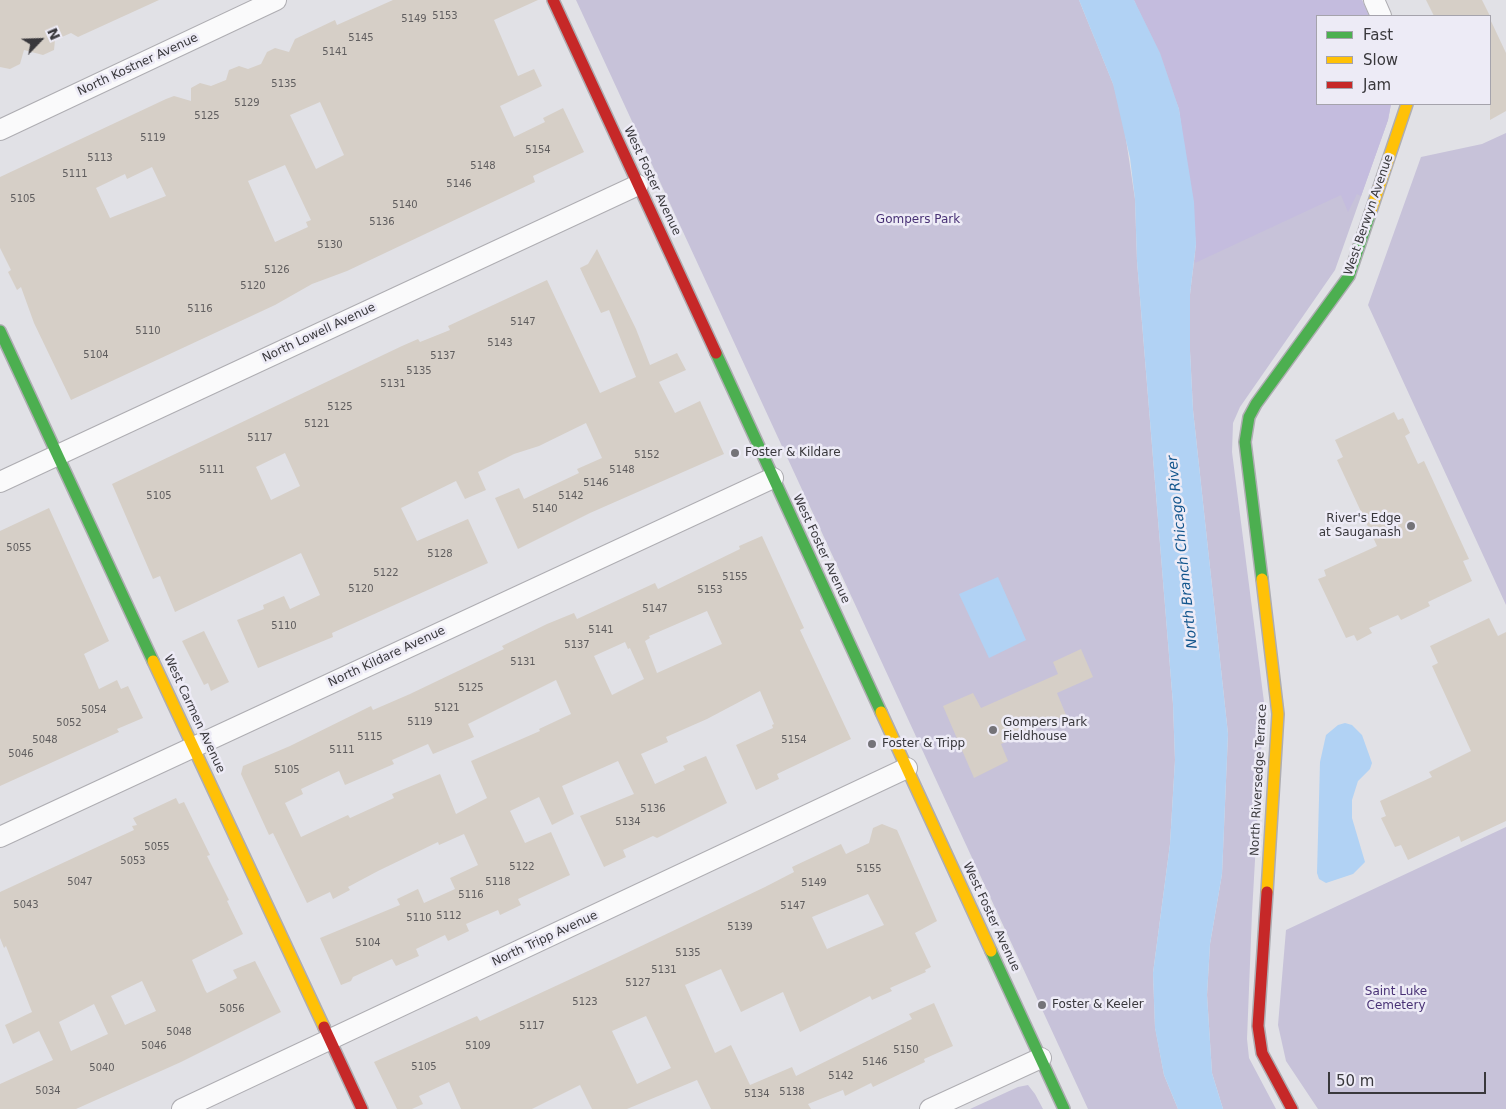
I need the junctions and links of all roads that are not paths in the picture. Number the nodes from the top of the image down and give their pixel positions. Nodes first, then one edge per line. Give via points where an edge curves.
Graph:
1 (276, 0) edge
2 (553, 0) edge
3 (1374, 0) edge
4 (1382, 15) edge
5 (1407, 105) edge
6 (0, 130) edge
7 (638, 185) junction
8 (0, 331) edge
9 (1250, 417) joint
10 (58, 455) junction
11 (773, 478) junction
12 (0, 482) edge
13 (194, 746) junction
14 (908, 768) junction
15 (0, 837) edge
16 (330, 1040) junction
17 (1041, 1058) junction
18 (182, 1109) edge
19 (362, 1109) edge
20 (930, 1109) edge
21 (1064, 1109) edge
22 (1292, 1109) edge

1 - 6 street, North Kostner Avenue
2 - 7 street, West Foster Avenue
3 - 4 street
5 - 9 street, West Berwyn Avenue via 1349,276
7 - 10 street, North Lowell Avenue
7 - 11 street, West Foster Avenue
8 - 10 street, West Carmen Avenue
9 - 22 street, North Riversedge Terrace via 1245,442 1278,714 1258,1026 1262,1053
10 - 12 street, North Lowell Avenue
10 - 13 street, West Carmen Avenue
11 - 13 street, North Kildare Avenue
11 - 14 street, West Foster Avenue
13 - 15 street, North Kildare Avenue
13 - 16 street, West Carmen Avenue
14 - 16 street, North Tripp Avenue
14 - 17 street, West Foster Avenue
16 - 18 street, North Tripp Avenue
16 - 19 street, West Carmen Avenue
17 - 20 street
17 - 21 street, West Foster Avenue

